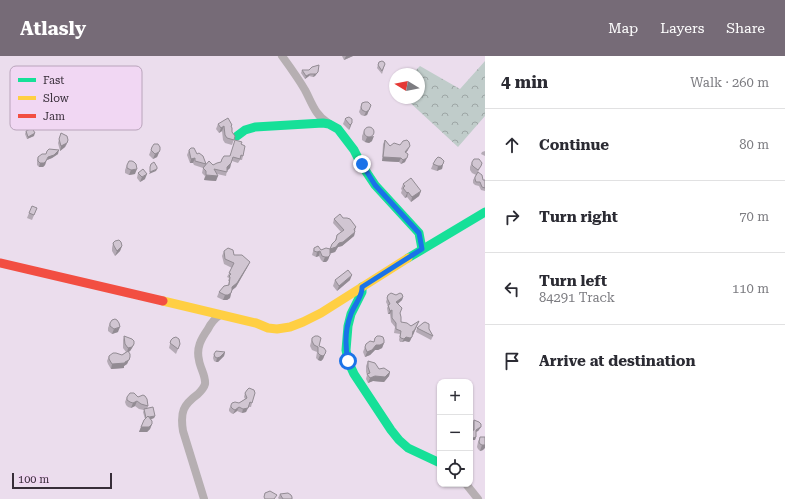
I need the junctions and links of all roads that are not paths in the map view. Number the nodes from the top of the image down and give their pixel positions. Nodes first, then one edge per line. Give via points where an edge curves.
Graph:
1 (282, 56) edge
2 (328, 124) junction
3 (237, 136) dead end
4 (485, 212) edge
5 (422, 249) junction
6 (0, 263) edge
7 (362, 287) junction
8 (220, 315) junction
9 (437, 462) edge
10 (468, 487) edge
11 (204, 499) edge
12 (478, 499) edge

1 - 2 street via 320,118
2 - 3 street via 255,127 244,130
2 - 5 street via 338,129 375,185 419,233
4 - 5 street
5 - 7 street
6 - 8 street
7 - 8 street via 321,313 292,327 270,328
7 - 9 street via 348,326 348,361 354,374 399,440 408,448
8 - 11 street via 210,324 198,346 205,384 181,413 183,431
10 - 12 street

